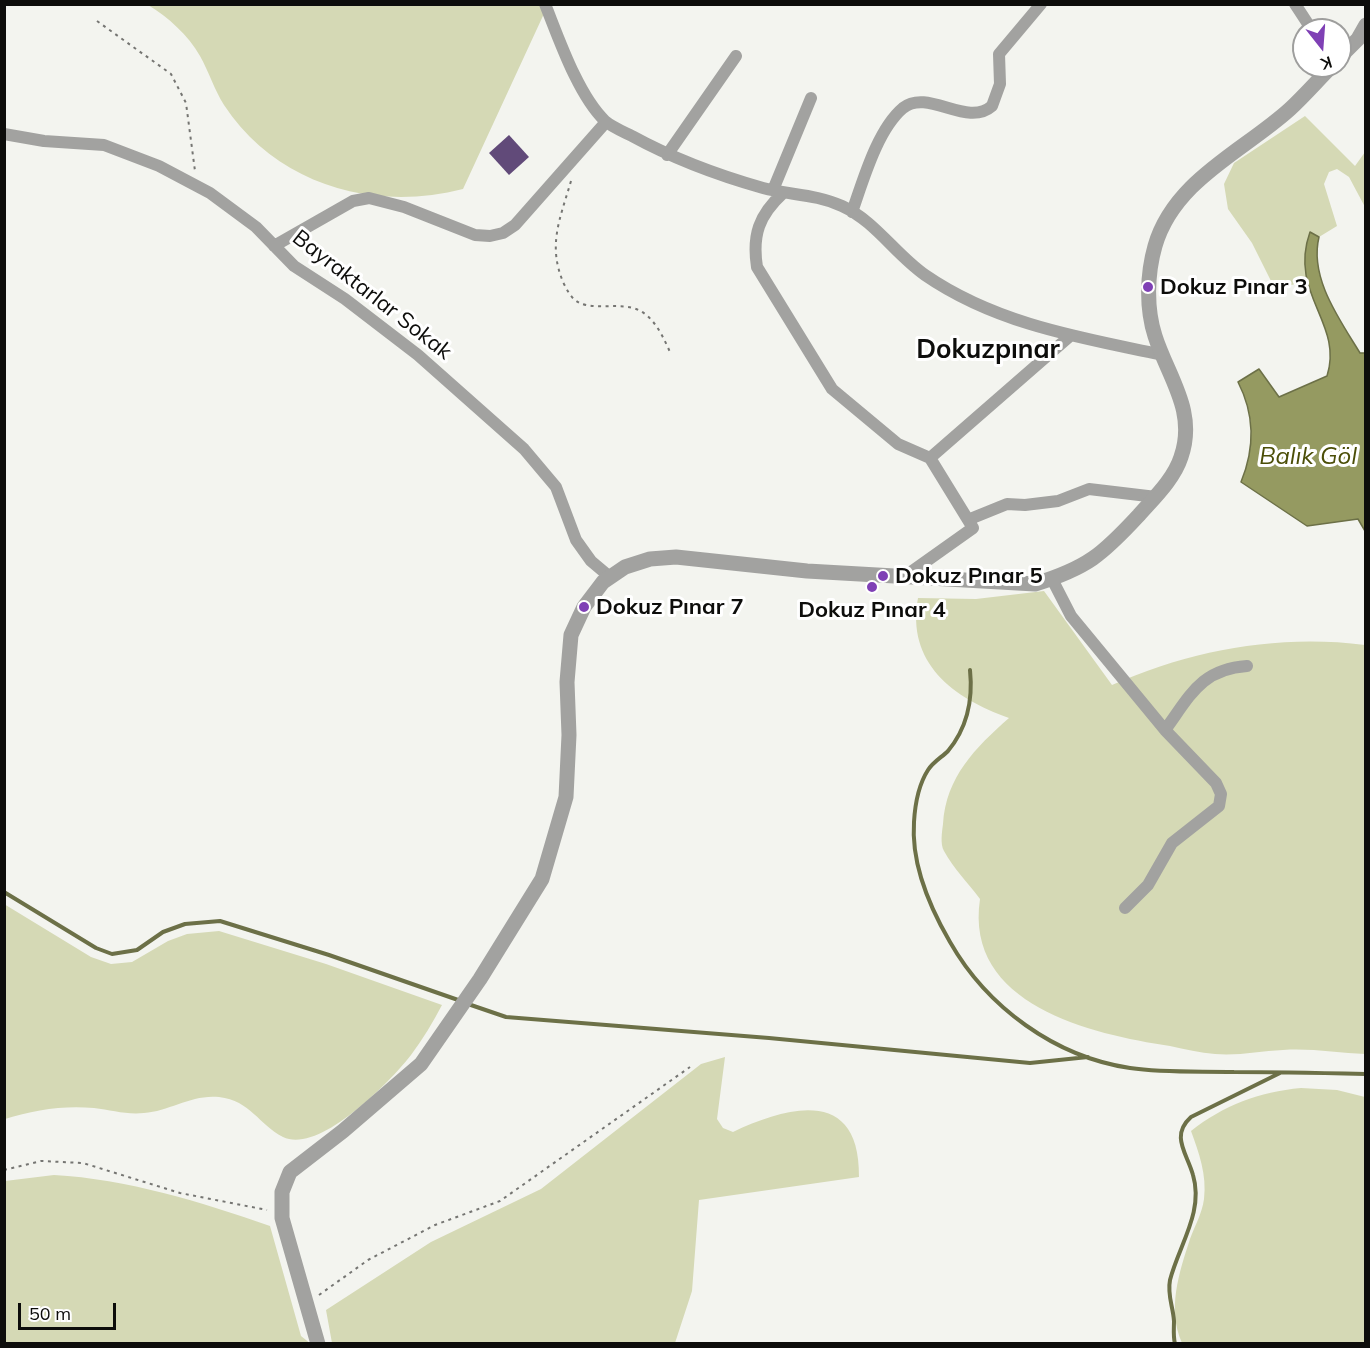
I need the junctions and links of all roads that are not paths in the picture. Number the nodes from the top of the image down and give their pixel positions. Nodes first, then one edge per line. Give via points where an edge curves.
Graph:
1 (545, 4) edge
2 (1041, 4) edge
3 (1295, 4) edge
4 (1304, 18) edge
5 (1365, 25) edge
6 (1352, 45) edge
7 (736, 56) dead end
8 (1320, 78) edge
9 (811, 98) dead end
10 (606, 122) junction
11 (4, 135) edge
12 (667, 154) junction
13 (778, 192) junction
14 (852, 212) junction
15 (274, 246) junction
16 (1070, 336) junction
17 (1163, 355) junction
18 (930, 458) junction
19 (1156, 497) junction
20 (970, 519) junction
21 (610, 577) junction
22 (903, 577) junction
23 (1052, 579) junction
24 (1247, 666) dead end
25 (1166, 730) junction
26 (1125, 908) dead end
27 (318, 1344) edge

1 - 10 street via 581,84
2 - 14 street via 999,54 1000,84 992,106 976,114 917,102 903,108 878,145
3 - 4 street
5 - 6 street
7 - 12 street
8 - 17 street via 1290,109 1212,168 1178,201 1156,244 1148,287 1155,335
9 - 13 street
10 - 12 street
10 - 15 street via 515,225 503,233 476,235 404,207 364,198
11 - 15 street, Bayraktarlar Sokak via 104,145 159,166 197,186 256,227
12 - 13 street via 721,176
13 - 14 street via 814,196
13 - 18 street via 757,226 757,267 832,389 898,444
14 - 16 street via 924,274 993,313
15 - 21 street, Bayraktarlar Sokak via 294,266 418,355 524,449 556,487 576,540 591,561
16 - 17 street
16 - 18 street
17 - 19 street via 1182,398 1186,441 1180,459
18 - 20 street
19 - 20 street via 1089,489 1058,501 1007,504
19 - 23 street via 1101,555 1070,574
20 - 22 street via 973,528
21 - 22 street via 650,559 676,557
21 - 27 street via 584,607 571,635 566,797 542,879 421,1064 290,1172 282,1192 282,1212
22 - 23 street via 1035,584
23 - 25 street via 1071,616
24 - 25 street via 1221,670 1198,684
25 - 26 street via 1215,783 1221,800 1219,806 1172,843 1148,885

